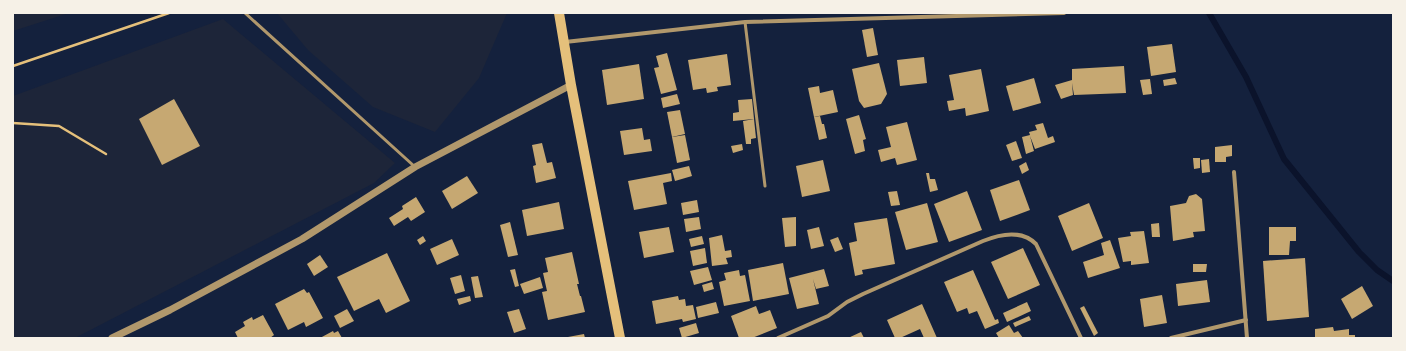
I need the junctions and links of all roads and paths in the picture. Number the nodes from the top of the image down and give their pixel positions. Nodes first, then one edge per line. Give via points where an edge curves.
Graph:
1 (169, 13) edge
2 (245, 13) edge
3 (559, 13) edge
4 (1064, 13) edge
5 (746, 22) junction
6 (564, 42) junction
7 (13, 66) edge
8 (571, 85) junction
9 (13, 123) edge
10 (106, 154) dead end
11 (415, 167) junction
12 (1234, 172) dead end
13 (765, 186) dead end
14 (1246, 320) junction
15 (112, 338) edge
16 (620, 338) edge
17 (778, 338) edge
18 (1081, 338) edge
19 (1171, 338) edge
20 (1247, 338) edge

1 - 7 path
2 - 11 lane
3 - 6 main road
4 - 5 street
5 - 6 street
5 - 13 lane
6 - 8 main road
8 - 11 street
8 - 16 main road
9 - 10 path via 60,126
11 - 15 street via 302,239
12 - 14 street
14 - 19 street
14 - 20 street
17 - 18 street via 828,316 863,294 994,236 1011,234 1028,238 1036,244

